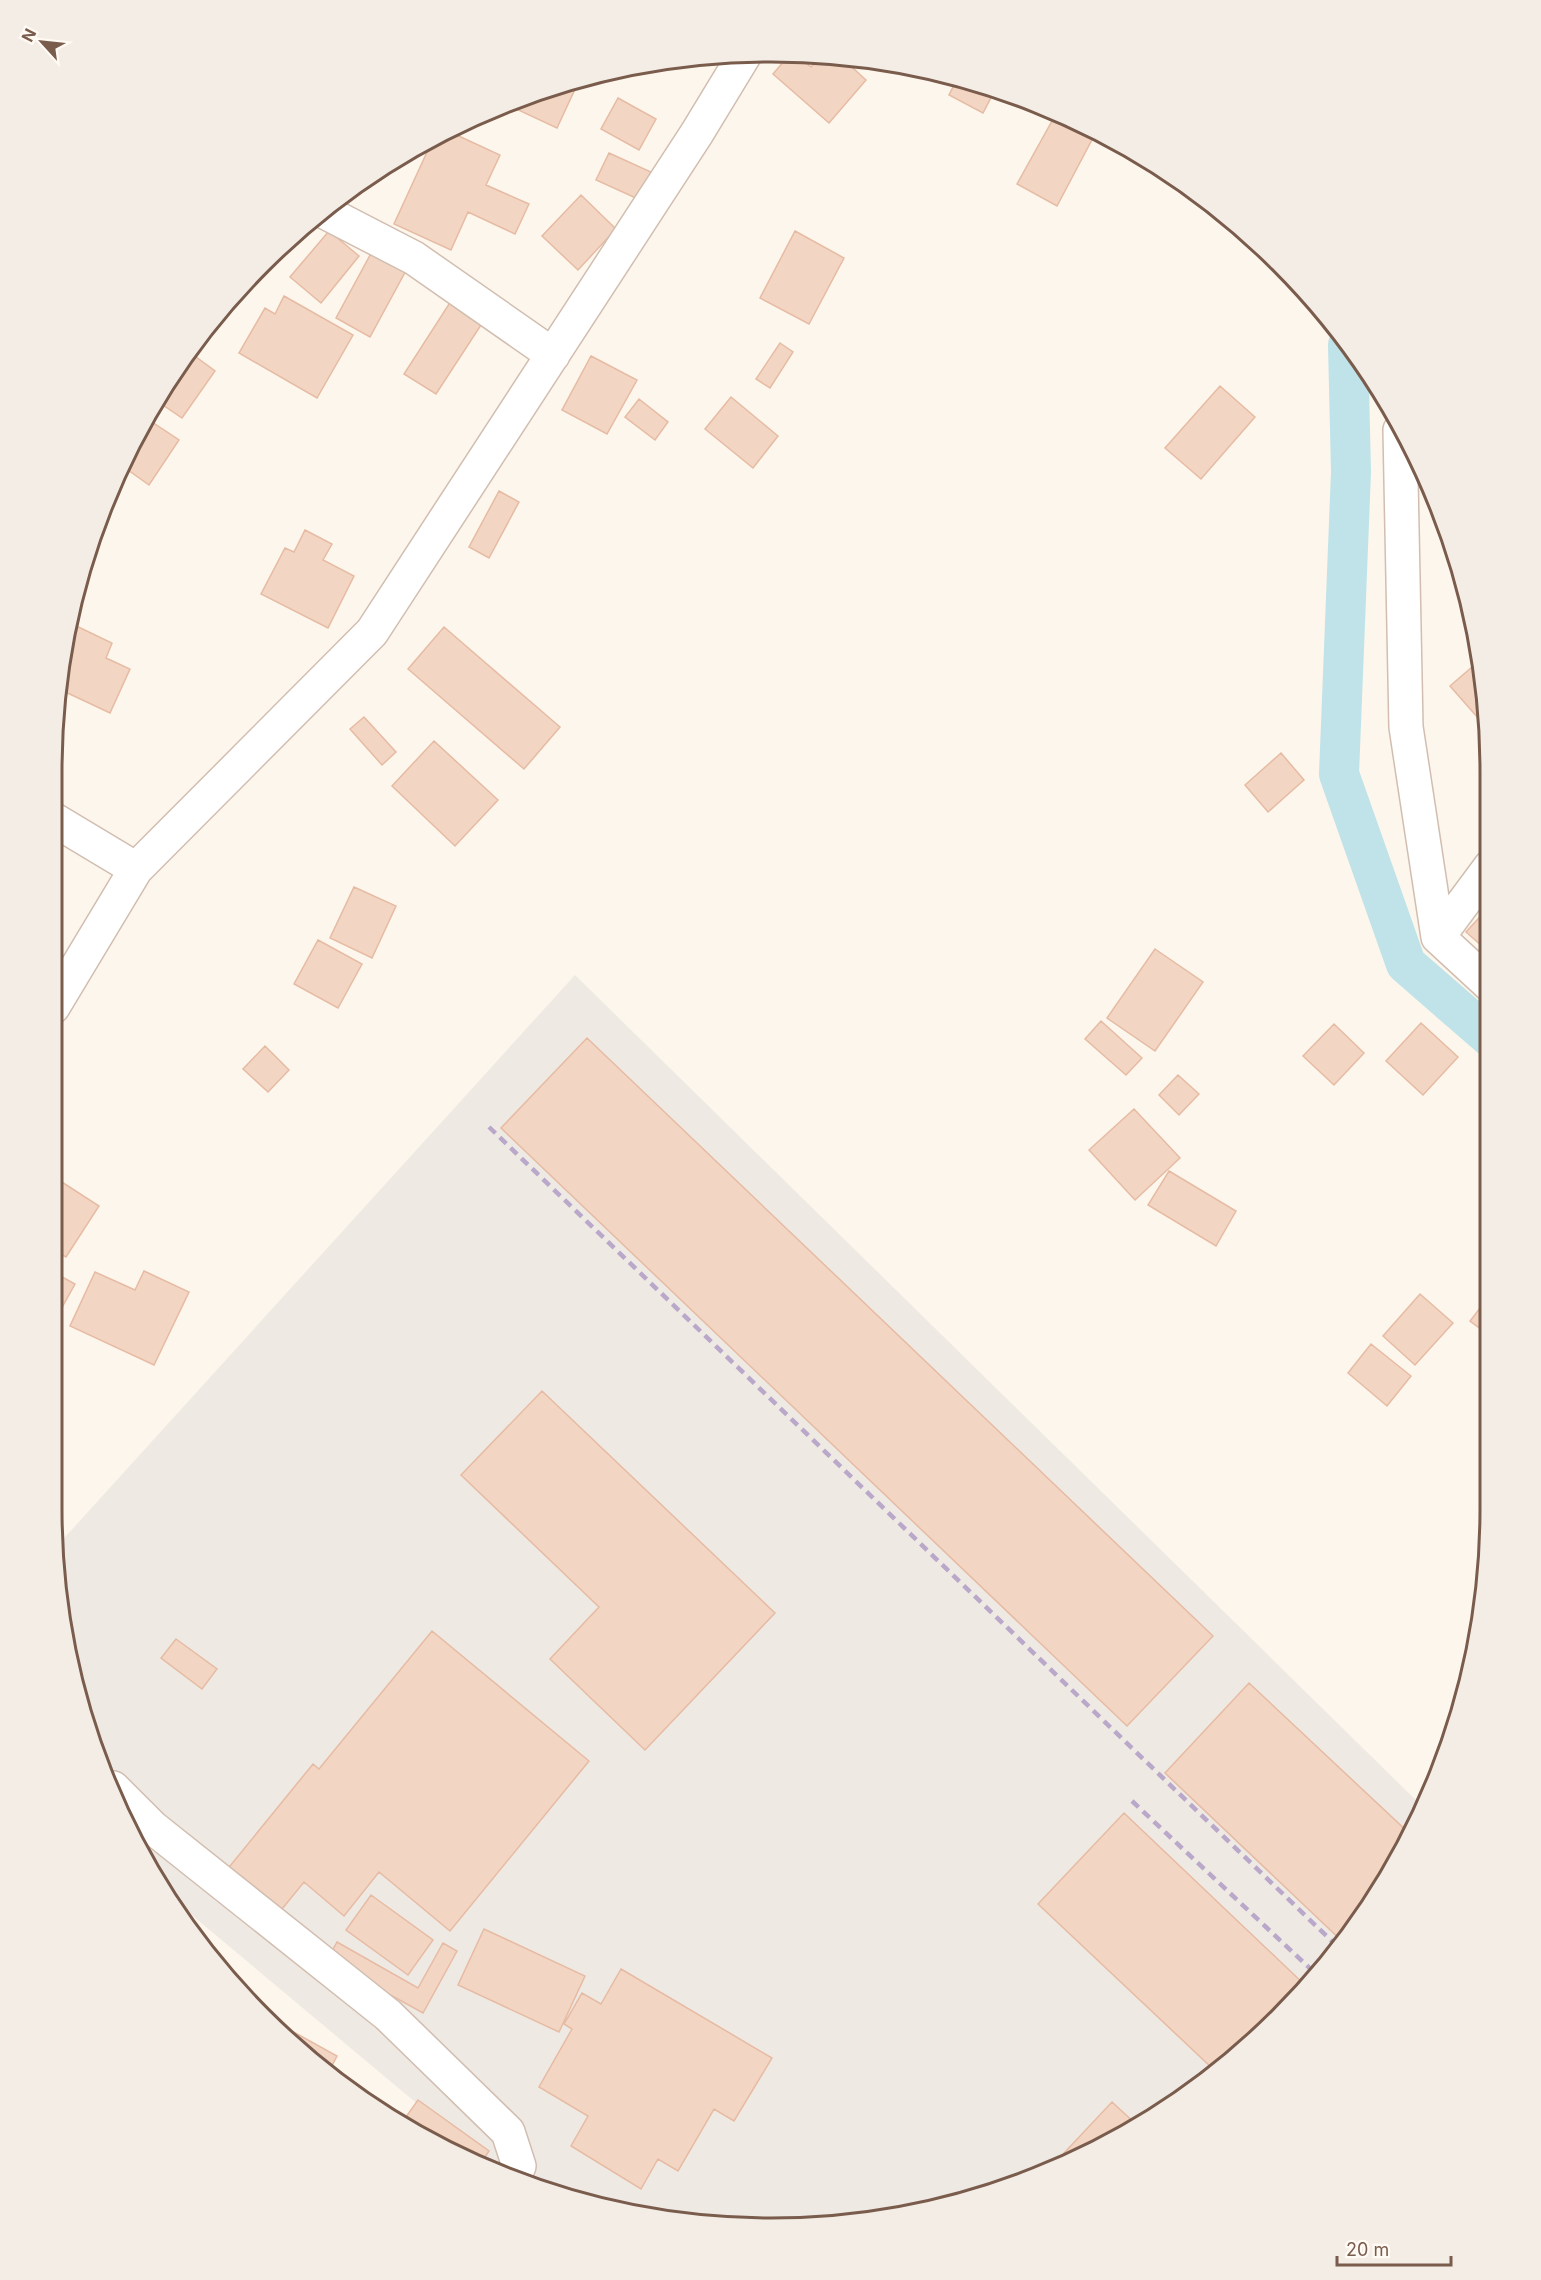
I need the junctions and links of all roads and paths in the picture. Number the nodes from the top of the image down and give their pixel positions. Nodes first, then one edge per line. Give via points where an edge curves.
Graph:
1 (739, 63) edge
2 (330, 215) edge
3 (553, 355) junction
4 (1400, 446) edge
5 (62, 825) edge
6 (136, 869) junction
7 (1480, 880) edge
8 (1438, 937) junction
9 (1480, 976) edge
10 (62, 992) edge
11 (124, 1800) edge
12 (516, 2171) edge

1 - 3 street
2 - 3 street via 414,258
3 - 6 street via 372,632
4 - 8 street via 1406,727
5 - 6 street
6 - 10 street
7 - 8 street
8 - 9 street
11 - 12 street via 152,1827 388,2015 508,2132 519,2166

